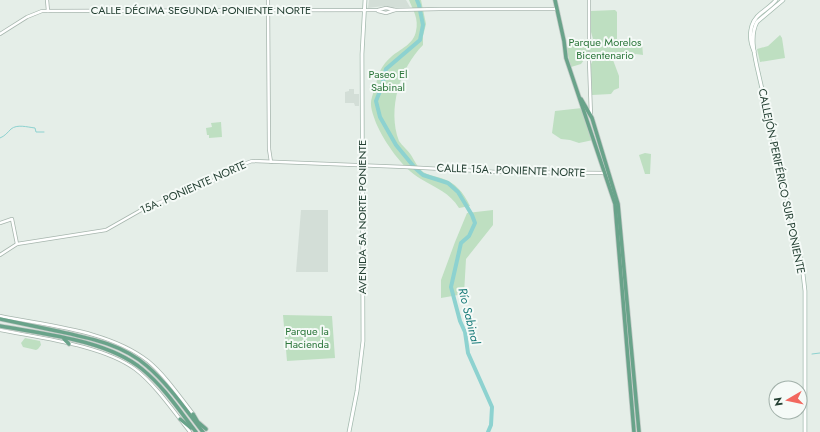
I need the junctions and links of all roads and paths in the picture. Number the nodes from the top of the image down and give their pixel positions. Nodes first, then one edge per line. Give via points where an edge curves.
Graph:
1 (47, 0) edge
2 (268, 0) edge
3 (365, 0) edge
4 (555, 0) edge
5 (589, 0) edge
6 (776, 0) edge
7 (783, 0) edge
8 (557, 9) junction
9 (268, 10) junction
10 (364, 10) junction
11 (48, 11) junction
12 (0, 34) edge
13 (589, 40) tunnel mouth
14 (754, 50) junction
15 (589, 61) tunnel mouth
16 (578, 94) junction
17 (592, 118) junction
18 (271, 162) junction
19 (362, 166) junction
20 (418, 167) joint
21 (604, 173) junction
22 (609, 174) junction
23 (0, 223) edge
24 (17, 244) junction
25 (0, 255) edge
26 (0, 318) edge
27 (21, 324) junction
28 (0, 326) edge
29 (0, 330) edge
30 (20, 330) junction
31 (63, 338) junction
32 (69, 344) junction
33 (192, 415) junction
34 (185, 418) junction
35 (180, 419) junction
36 (189, 426) junction
37 (205, 431) edge
38 (190, 432) edge
39 (196, 432) edge
40 (349, 432) edge
41 (634, 432) edge
42 (639, 432) edge
43 (805, 432) edge

1 - 11 street
2 - 9 street
3 - 10 main road, AVENIDA 5A NORTE PONIENTE
4 - 8 main road
5 - 13 street
6 - 14 main road, CALLEJÓN PERIFÉRICO SUR PONIENTE via 751,25
7 - 14 main road via 761,17 755,26
8 - 10 street, CALLE DÉCIMA SEGUNDA PONIENTE NORTE via 395,10 386,13
8 - 16 main road via 566,58
9 - 10 street, CALLE DÉCIMA SEGUNDA PONIENTE NORTE
9 - 11 street, CALLE DÉCIMA SEGUNDA PONIENTE NORTE
9 - 18 street
10 - 19 main road, AVENIDA 5A NORTE PONIENTE
11 - 12 street, CALLE DÉCIMA SEGUNDA PONIENTE NORTE via 37,12
14 - 43 main road, CALLEJÓN PERIFÉRICO SUR PONIENTE via 802,265 805,291
15 - 17 street
16 - 17 main road
16 - 21 main road
17 - 22 main road
18 - 19 street, 15A. PONIENTE NORTE
18 - 24 street, 15A. PONIENTE NORTE via 252,161 236,167 233,171 204,185 143,209 106,230
19 - 20 street, 15A. PONIENTE NORTE
19 - 40 main road, AVENIDA 5A NORTE PONIENTE via 363,341 358,391
20 - 21 street, CALLE 15A. PONIENTE NORTE via 497,172
21 - 22 street, CALLE 15A. PONIENTE NORTE
21 - 41 main road via 616,215
22 - 42 main road via 618,204
23 - 24 street via 12,219
24 - 25 street, 15A. PONIENTE NORTE
26 - 27 main road
26 - 33 street via 87,333 122,345 161,374
27 - 30 main road
27 - 33 main road via 86,337 120,348 158,376
28 - 30 main road
29 - 32 street
30 - 31 main road
31 - 32 main road
31 - 34 main road via 101,347 132,362 164,390
32 - 35 street via 98,351 135,369 146,378
33 - 37 main road
33 - 37 main road
34 - 36 main road
34 - 39 main road
35 - 36 main road
35 - 38 street
36 - 38 main road
36 - 39 main road

